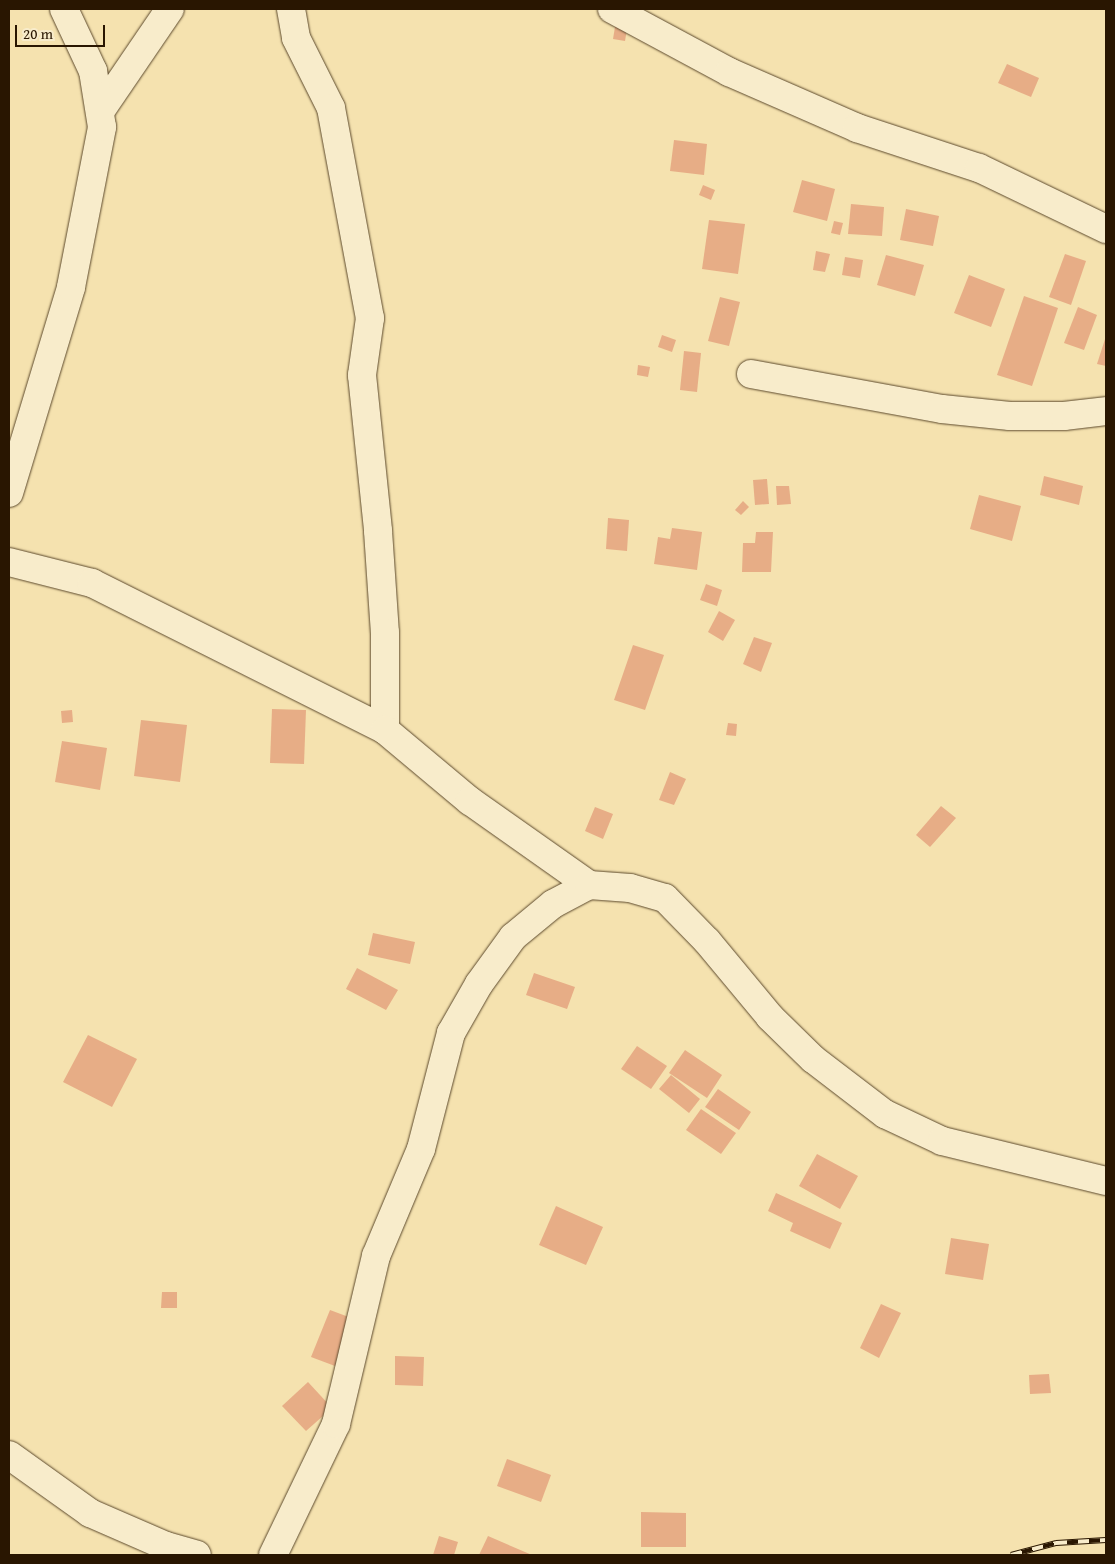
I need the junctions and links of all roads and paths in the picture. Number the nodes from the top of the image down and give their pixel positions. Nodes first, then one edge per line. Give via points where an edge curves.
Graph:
1 (64, 9) edge
2 (170, 9) edge
3 (291, 9) edge
4 (612, 9) edge
5 (101, 110) junction
6 (1106, 229) edge
7 (751, 374) dead end
8 (1106, 411) edge
9 (9, 493) edge
10 (9, 562) edge
11 (385, 730) junction
12 (588, 885) junction
13 (1106, 1181) edge
14 (9, 1455) edge
15 (197, 1555) edge
16 (273, 1555) edge

1 - 5 street via 93,72
2 - 5 street
3 - 11 street via 296,38 331,108 370,318 362,376 380,549 385,633
4 - 6 street via 729,72 857,128 979,168
5 - 9 street via 102,127 71,287
7 - 8 street via 942,409 1010,416 1064,416
10 - 11 street via 92,583
11 - 12 street via 470,801
12 - 13 street via 630,888 664,898 708,941 770,1017 813,1060 885,1114 942,1141
12 - 16 street via 553,904 513,937 480,984 452,1033 421,1149 376,1256 336,1424
14 - 15 street via 90,1513 166,1546

